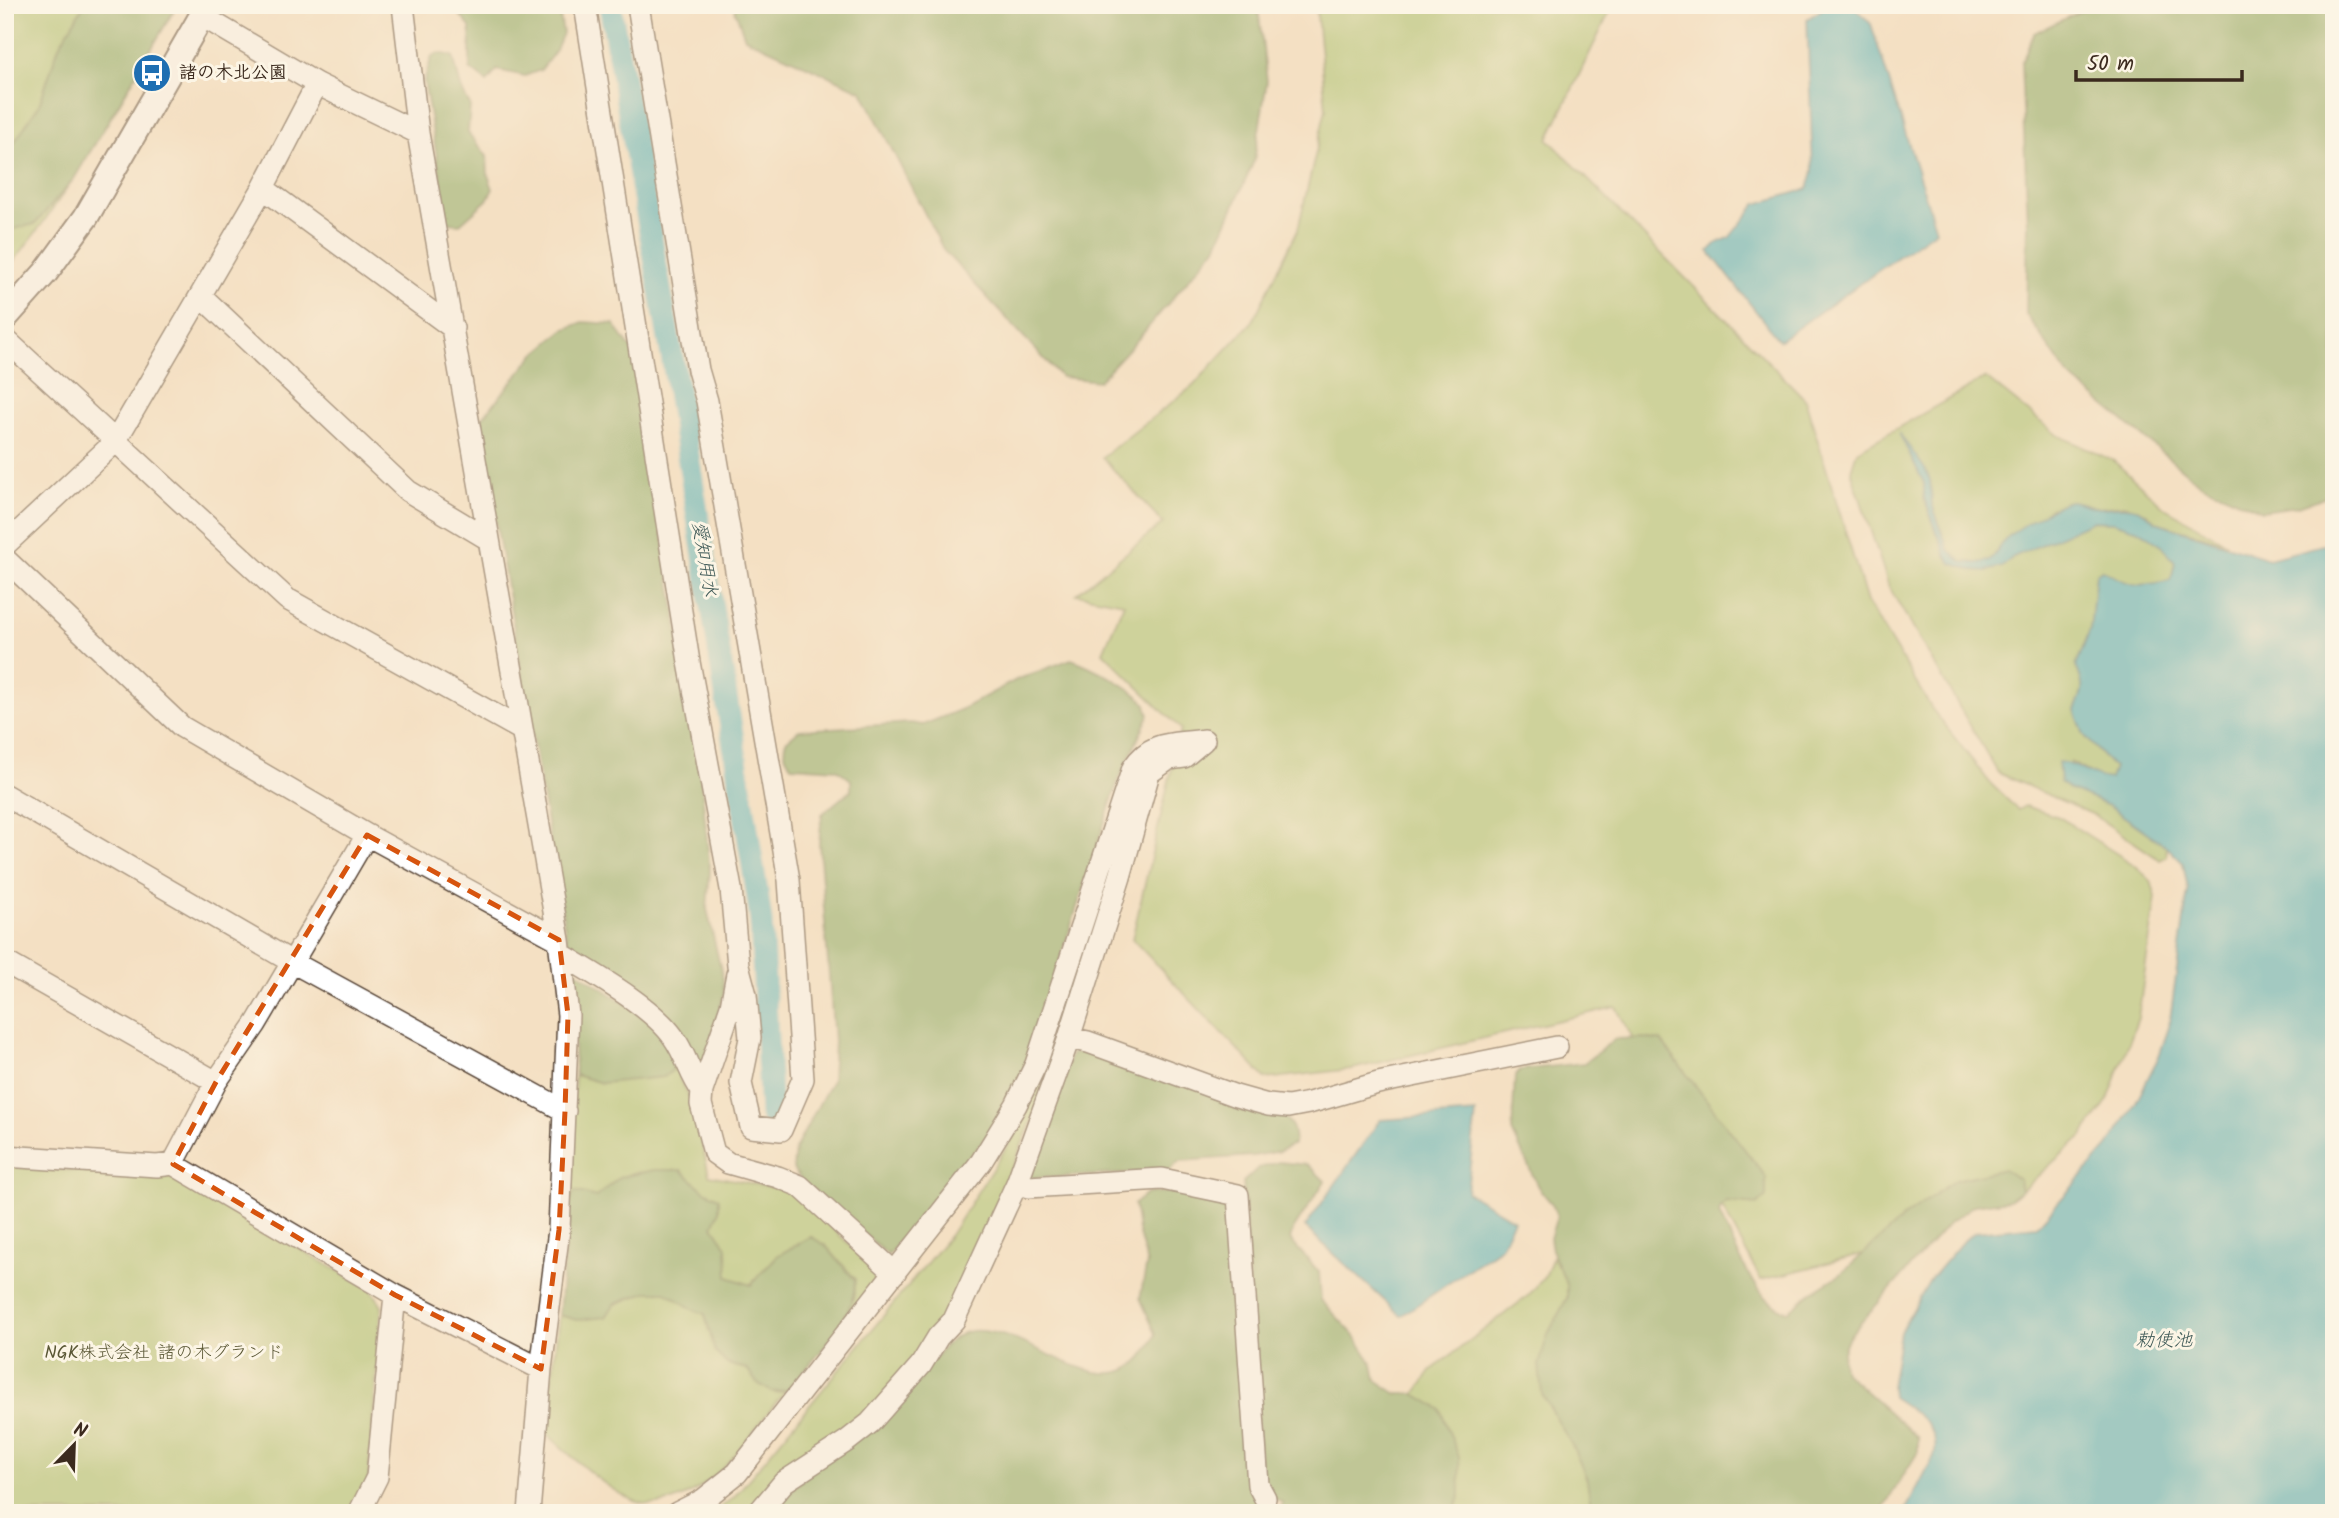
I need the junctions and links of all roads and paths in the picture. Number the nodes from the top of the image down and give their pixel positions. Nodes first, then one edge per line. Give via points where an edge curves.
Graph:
1 (402, 5) edge
2 (585, 5) edge
3 (638, 5) edge
4 (205, 11) edge
5 (317, 83) junction
6 (418, 133) junction
7 (263, 188) junction
8 (201, 296) junction
9 (5, 318) edge
10 (453, 328) junction
11 (5, 339) edge
12 (115, 442) junction
13 (488, 539) junction
14 (5, 545) edge
15 (5, 559) edge
16 (522, 730) junction
17 (5, 795) edge
18 (368, 835) junction
19 (560, 947) junction
20 (5, 962) edge
21 (292, 962) junction
22 (738, 965) junction
23 (1069, 1038) junction
24 (1557, 1047) dead end
25 (216, 1082) junction
26 (702, 1091) junction
27 (565, 1111) junction
28 (5, 1156) edge
29 (173, 1164) junction
30 (1017, 1184) junction
31 (895, 1273) junction
32 (395, 1295) junction
33 (541, 1369) junction
34 (1265, 1498) dead end
35 (359, 1513) edge
36 (528, 1513) edge
37 (677, 1513) edge
38 (758, 1513) edge

1 - 6 street
2 - 22 street via 689,662 731,889
3 - 22 street via 789,880 803,1079 781,1130 751,1127 741,1083 750,1038
4 - 5 street
4 - 9 street via 86,217
5 - 6 street
5 - 7 street
6 - 10 street
7 - 8 street
7 - 10 street
8 - 12 street
8 - 13 street via 408,491
10 - 13 street
11 - 12 street
12 - 14 street
12 - 16 street via 287,599
13 - 16 street
15 - 18 street via 182,727
16 - 19 street
17 - 21 street
18 - 19 street
18 - 21 street
19 - 26 street via 662,1023
19 - 27 street via 568,1015
20 - 25 street
21 - 25 street
21 - 27 street
22 - 26 street via 731,1006
23 - 24 street via 1236,1096 1287,1107 1378,1083
23 - 30 street
23 - 31 street via 1149,773 1168,759 1184,757 1204,740 1157,746 1133,768 1036,1064 981,1162
25 - 29 street
26 - 31 street via 701,1104 715,1153 728,1163 800,1185
27 - 33 street via 559,1230
28 - 29 street
29 - 32 street
30 - 34 street via 1163,1179 1238,1195 1258,1485
30 - 38 street via 954,1320 921,1365 870,1423 784,1482
31 - 37 street via 737,1473 703,1500
32 - 33 street
32 - 35 street via 377,1477
33 - 36 street

